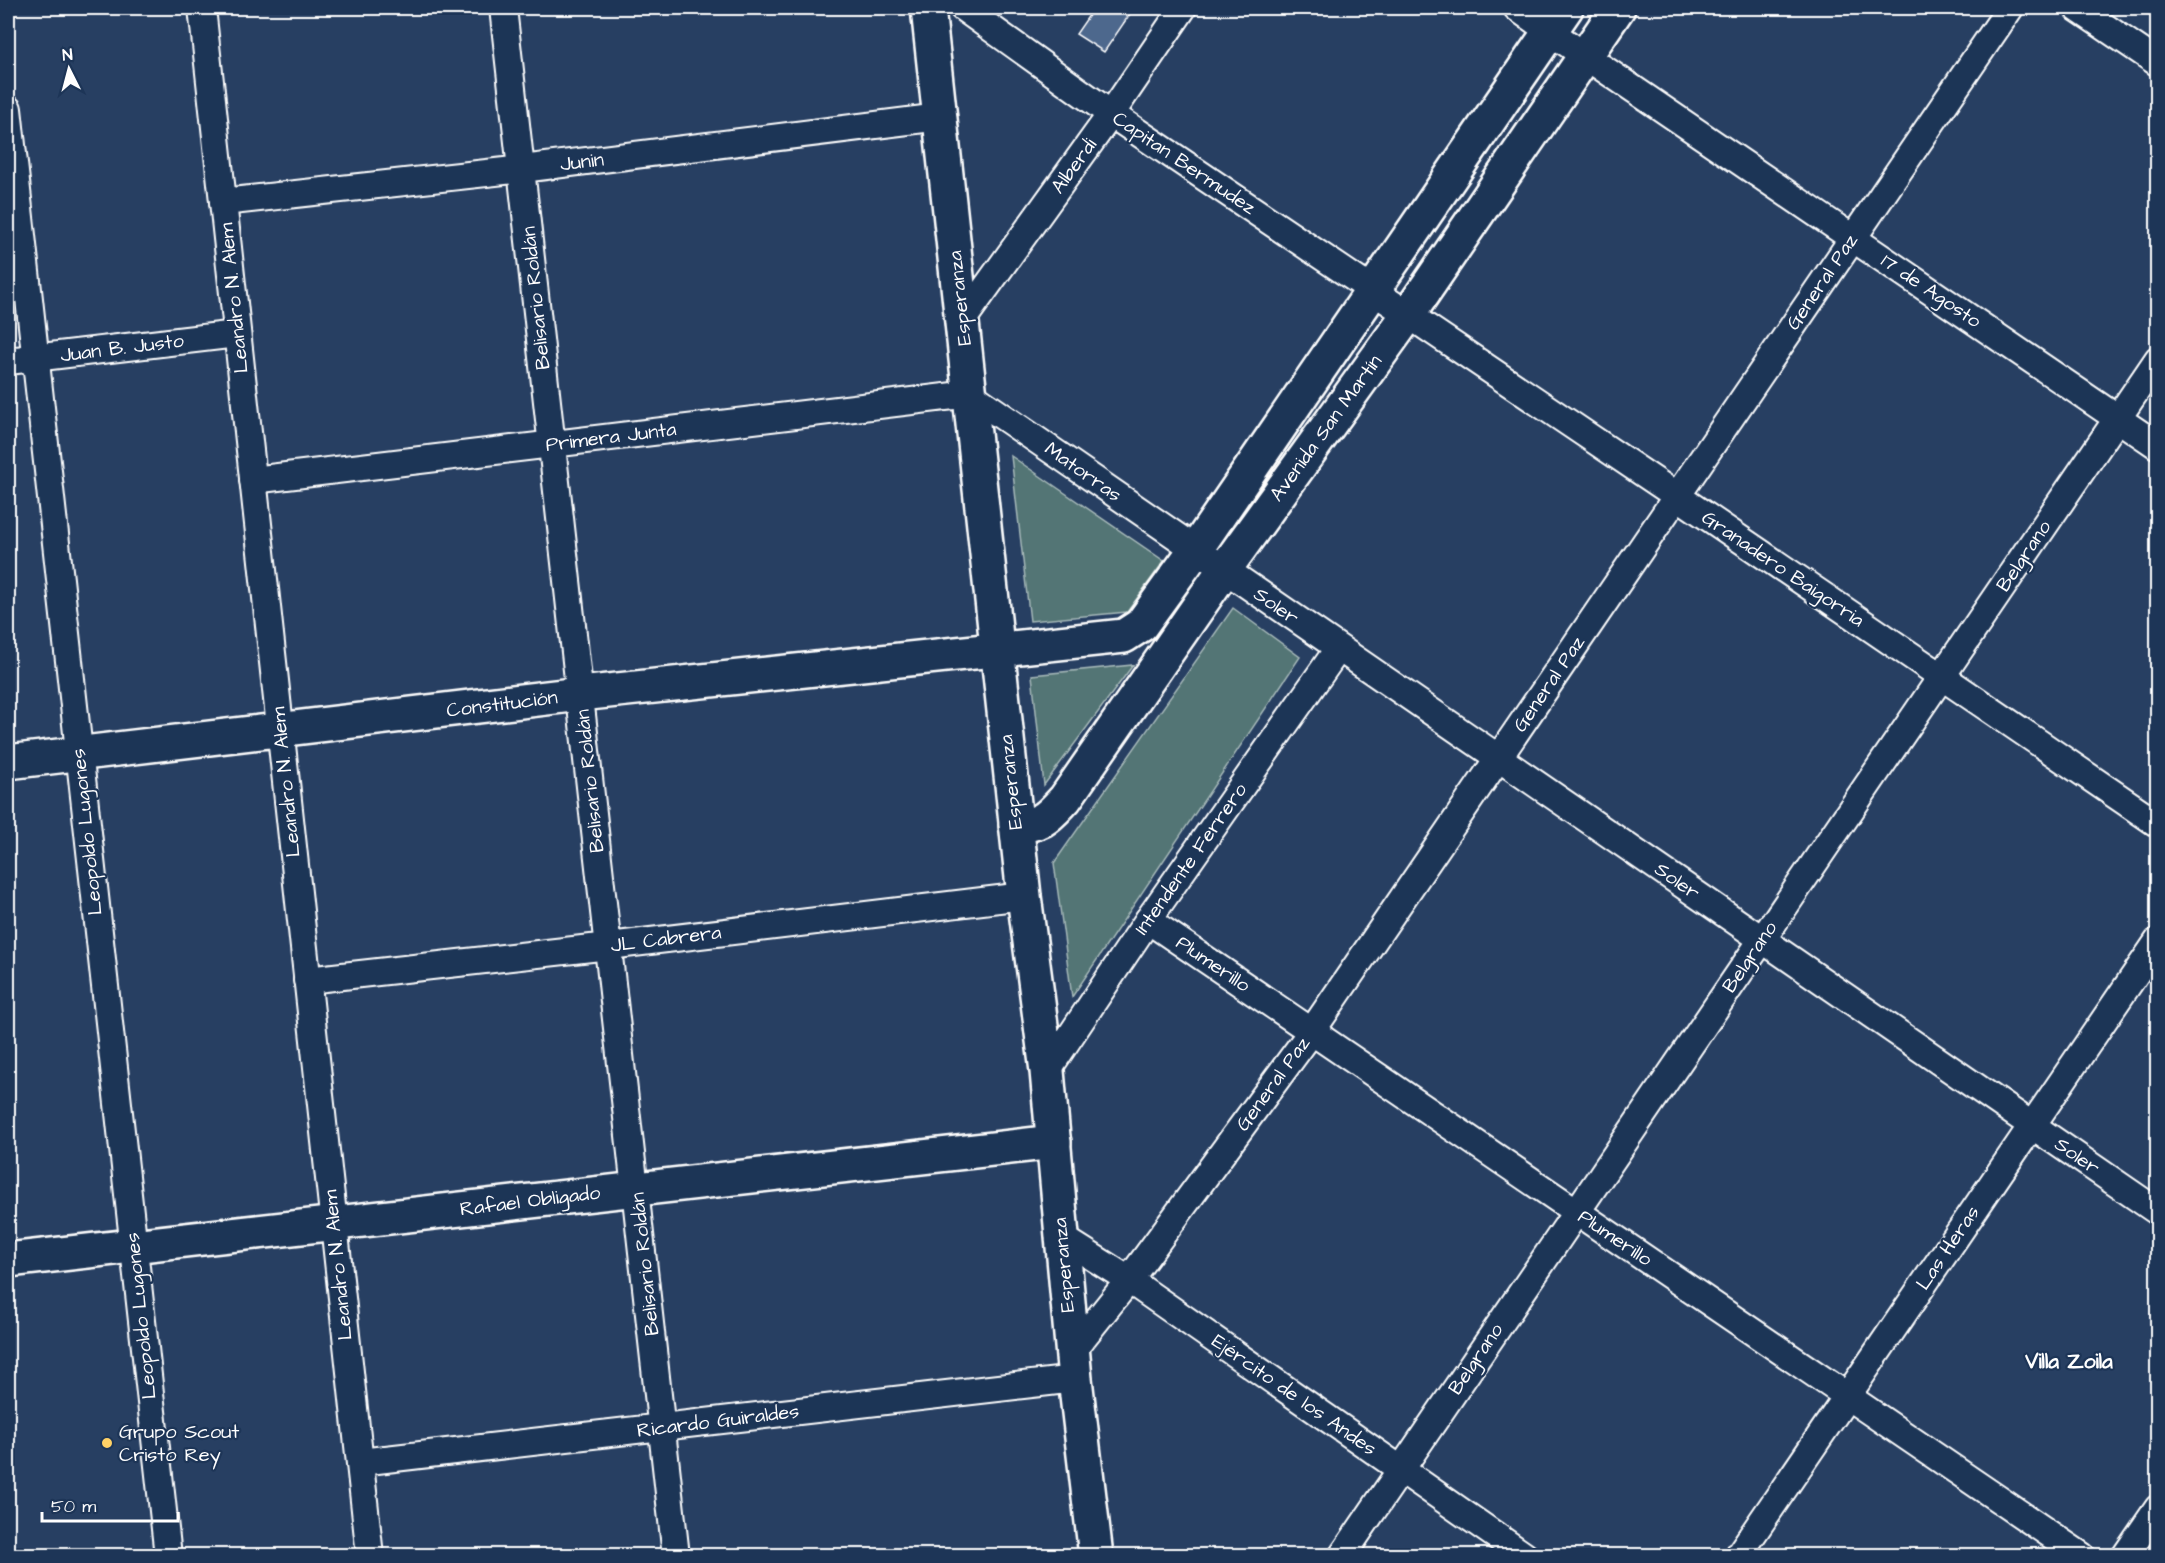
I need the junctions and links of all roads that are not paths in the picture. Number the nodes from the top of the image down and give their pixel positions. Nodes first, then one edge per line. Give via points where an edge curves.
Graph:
1 (202, 8) edge
2 (503, 8) edge
3 (928, 8) edge
4 (963, 8) edge
5 (1183, 8) edge
6 (1517, 8) edge
7 (1618, 8) edge
8 (2010, 8) edge
9 (2077, 8) edge
10 (1559, 19) edge
11 (1585, 56) junction
12 (2157, 63) edge
13 (8, 109) edge
14 (1111, 114) junction
15 (940, 117) junction
16 (522, 169) junction
17 (223, 202) junction
18 (1853, 237) junction
19 (1373, 290) junction
20 (1408, 315) junction
21 (962, 321) junction
22 (237, 334) junction
23 (35, 358) junction
24 (2157, 359) edge
25 (8, 361) edge
26 (970, 394) junction
27 (2117, 418) junction
28 (552, 444) junction
29 (2157, 446) edge
30 (253, 480) junction
31 (1677, 496) junction
32 (1196, 549) junction
33 (1224, 570) junction
34 (997, 649) junction
35 (1338, 649) junction
36 (1941, 676) junction
37 (580, 694) junction
38 (280, 731) junction
39 (79, 754) junction
40 (1499, 758) junction
41 (8, 762) edge
42 (2157, 824) edge
43 (1016, 825) junction
44 (1024, 896) junction
45 (1148, 920) junction
46 (1762, 939) junction
47 (2157, 941) edge
48 (609, 946) junction
49 (307, 980) junction
50 (1312, 1031) junction
51 (1047, 1071) junction
52 (2032, 1125) junction
53 (1053, 1142) junction
54 (636, 1188) junction
55 (1577, 1212) junction
56 (2157, 1212) edge
57 (334, 1223) junction
58 (1061, 1237) junction
59 (133, 1246) junction
60 (8, 1260) edge
61 (1129, 1280) junction
62 (1074, 1364) junction
63 (1847, 1396) junction
64 (663, 1427) junction
65 (360, 1462) junction
66 (1401, 1470) junction
67 (2157, 1508) edge
68 (168, 1556) edge
69 (370, 1556) edge
70 (676, 1556) edge
71 (1096, 1556) edge
72 (1342, 1556) edge
73 (1525, 1556) edge
74 (1738, 1556) edge
75 (2082, 1556) edge
76 (2125, 1556) edge

1 - 17 street, Leandro N. Alem
2 - 16 street, Belisario Roldán
3 - 15 main road, Esperanza
4 - 14 street, Capitan Bermudez
5 - 14 street, Alberdi
6 - 10 street, 17 de Agosto
7 - 11 main road, Avenida San Martín
8 - 18 street, General Paz
9 - 12 street
10 - 11 street, 17 de Agosto
10 - 19 main road, Avenida San Martín
11 - 18 street, 17 de Agosto
11 - 20 main road, Avenida San Martín
13 - 23 street, Leopoldo Lugones
14 - 19 street, Capitan Bermudez
14 - 21 street, Alberdi
15 - 16 street, Junin
15 - 21 main road, Esperanza
16 - 17 street, Junin
16 - 28 street, Belisario Roldán
17 - 22 street, Leandro N. Alem
18 - 27 street, 17 de Agosto
18 - 31 street, General Paz
19 - 20 street, Capitan Bermudez
19 - 32 main road, Avenida San Martín
20 - 31 street, Granadero Baigorria
20 - 33 main road, Avenida San Martín
21 - 26 main road, Esperanza
22 - 23 street, Juan B. Justo
22 - 30 street, Leandro N. Alem
23 - 25 street, Juan B. Justo
23 - 39 street, Leopoldo Lugones
24 - 27 street, Belgrano
26 - 28 street, Primera Junta
26 - 32 street, Matorras
26 - 34 main road, Esperanza
27 - 29 street, 17 de Agosto
27 - 36 street, Belgrano
28 - 30 street, Primera Junta
28 - 37 street, Belisario Roldán
30 - 38 street, Leandro N. Alem
31 - 36 street, Granadero Baigorria
31 - 40 street, General Paz
32 - 33 street, Soler
32 - 34 main road, Avenida San Martín via 1140,625 1124,636
33 - 35 street, Soler
33 - 43 main road, Avenida San Martín via 1065,799 1046,819 1033,825
34 - 37 main road, Constitución
34 - 43 main road, Esperanza
35 - 40 street, Soler
35 - 45 street, Intendente Ferrero
36 - 42 street, Granadero Baigorria
36 - 46 street, Belgrano
37 - 38 main road, Constitución
37 - 48 street, Belisario Roldán
38 - 39 main road, Constitución
38 - 49 street, Leandro N. Alem
39 - 41 main road, Constitución
39 - 59 street, Leopoldo Lugones
40 - 46 street, Soler
40 - 50 street, General Paz
43 - 44 main road, Esperanza
44 - 48 street, JL Cabrera
44 - 51 main road, Esperanza
45 - 50 street, Plumerillo
45 - 51 street, Intendente Ferrero
46 - 52 street, Soler
46 - 55 street, Belgrano
47 - 52 street, Las Heras
48 - 49 street, JL Cabrera
48 - 54 street, Belisario Roldán
49 - 57 street, Leandro N. Alem
50 - 55 street, Plumerillo
50 - 61 street, General Paz
51 - 53 main road, Esperanza
52 - 56 street, Soler
52 - 63 street, Las Heras
53 - 54 main road, Rafael Obligado
53 - 58 main road, Esperanza
54 - 57 main road, Rafael Obligado
54 - 64 street, Belisario Roldán
55 - 63 street, Plumerillo
55 - 66 street, Belgrano
57 - 59 main road, Rafael Obligado
57 - 65 street, Leandro N. Alem
58 - 61 street, Ejército de los Andes
58 - 62 main road, Esperanza
59 - 60 main road, Rafael Obligado
59 - 68 street, Leopoldo Lugones
61 - 62 street, General Paz
61 - 66 street, Ejército de los Andes
62 - 64 street, Ricardo Guiraldes
62 - 71 main road, Esperanza
63 - 74 street, Las Heras
63 - 75 street, Plumerillo
64 - 65 street, Ricardo Guiraldes
64 - 70 street, Belisario Roldán
65 - 69 street, Leandro N. Alem
66 - 72 street, Belgrano
66 - 73 street, Ejército de los Andes
67 - 76 street

